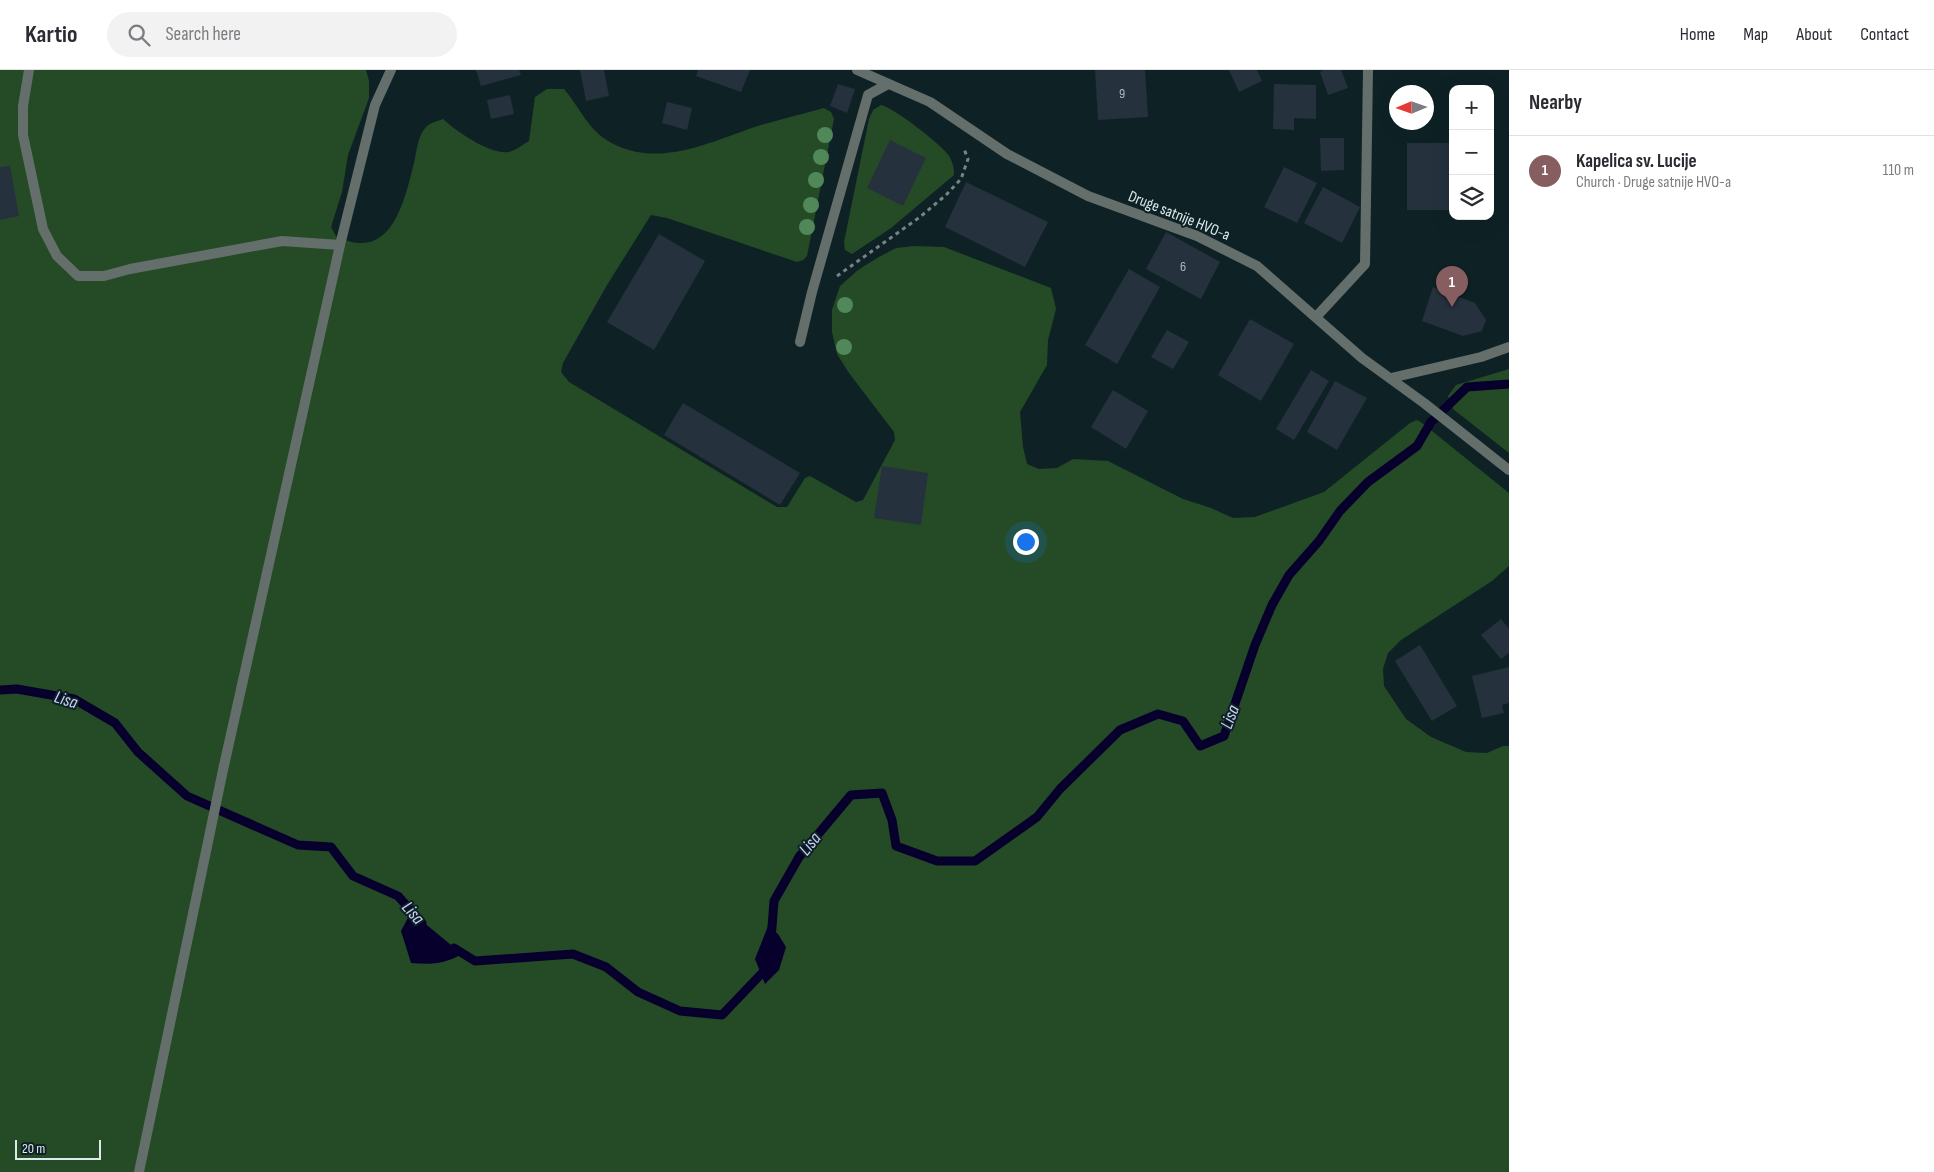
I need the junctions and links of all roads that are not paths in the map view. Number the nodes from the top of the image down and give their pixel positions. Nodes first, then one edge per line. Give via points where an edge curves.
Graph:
1 (29, 70) edge
2 (391, 70) edge
3 (857, 70) edge
4 (1368, 70) edge
5 (888, 84) junction
6 (340, 245) junction
7 (1316, 317) junction
8 (800, 342) dead end
9 (1508, 347) edge
10 (1391, 378) junction
11 (1509, 470) edge
12 (139, 1172) edge

1 - 6 street via 23,106 23,135 43,229 57,256 78,276 104,276 282,241
2 - 6 street via 375,105
3 - 5 street, Druge satnije HVO-a
4 - 7 street via 1365,264
5 - 7 street, Druge satnije HVO-a via 930,102 1006,154 1088,196 1197,236 1257,266
5 - 8 street via 868,95
6 - 12 street via 223,770
7 - 10 street, Druge satnije HVO-a via 1362,358
9 - 10 street via 1481,357
10 - 11 street, Druge satnije HVO-a

